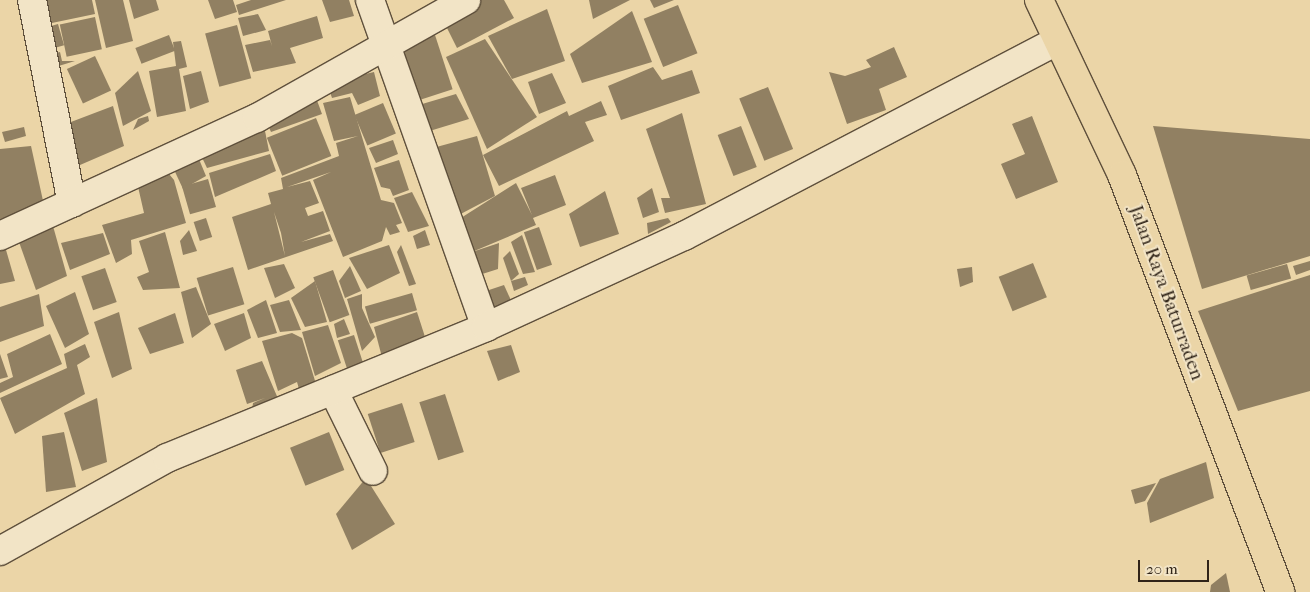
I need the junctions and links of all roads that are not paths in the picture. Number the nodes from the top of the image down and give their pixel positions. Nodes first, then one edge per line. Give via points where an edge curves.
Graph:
1 (32, 0) edge
2 (370, 0) edge
3 (466, 0) edge
4 (1039, 0) edge
5 (1057, 41) junction
6 (385, 46) junction
7 (72, 203) junction
8 (0, 236) edge
9 (486, 327) junction
10 (333, 390) junction
11 (373, 471) dead end
12 (0, 551) edge
13 (1280, 592) edge

1 - 7 street
2 - 6 street
3 - 6 street
4 - 5 main road, Jalan Raya Baturraden
5 - 9 street via 684,236
5 - 13 main road, Jalan Raya Baturraden via 1122,175
6 - 7 street via 257,118
6 - 9 street
7 - 8 street
9 - 10 street
10 - 11 street
10 - 12 street via 168,458

